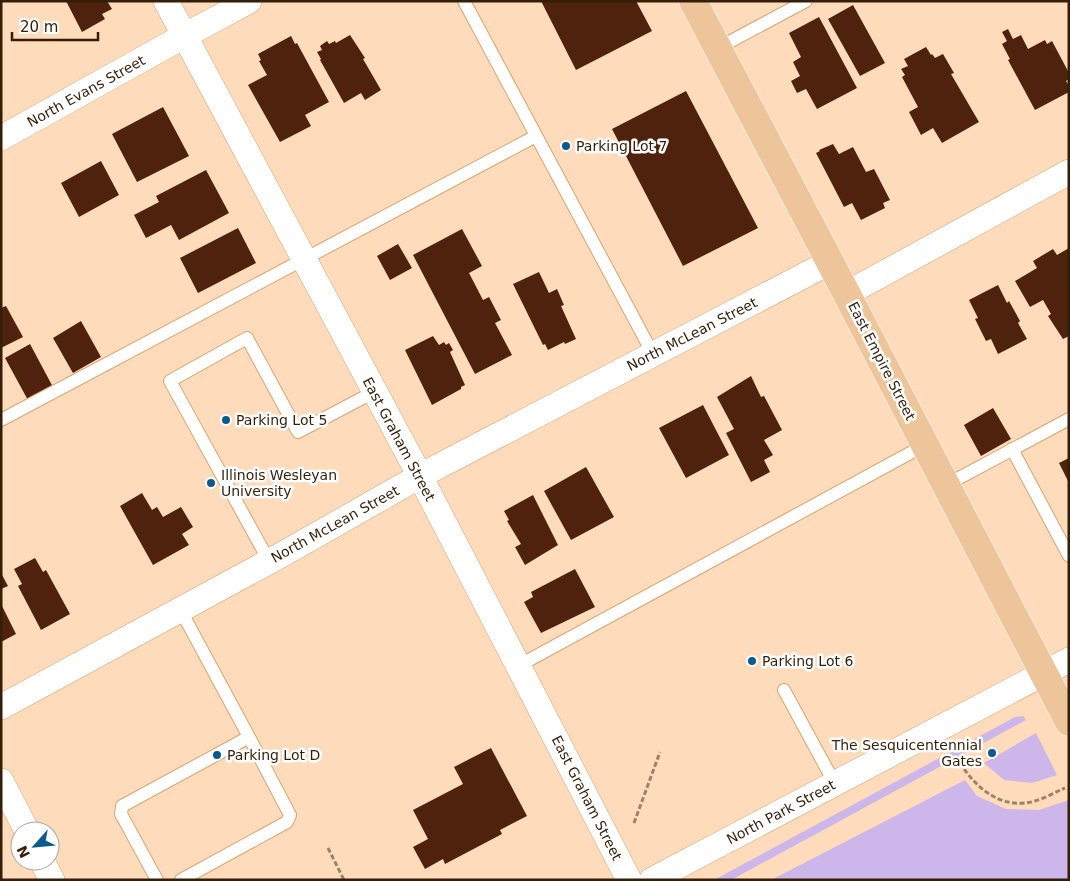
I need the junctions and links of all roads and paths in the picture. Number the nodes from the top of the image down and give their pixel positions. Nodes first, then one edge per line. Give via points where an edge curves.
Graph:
1 (166, 1) edge
2 (249, 1) edge
3 (464, 1) edge
4 (693, 1) edge
5 (806, 1) edge
6 (184, 36) junction
7 (718, 48) junction
8 (536, 136) junction
9 (1, 138) edge
10 (1069, 172) edge
11 (304, 260) junction
12 (830, 262) junction
13 (846, 294) junction
14 (653, 354) junction
15 (374, 392) junction
16 (1069, 419) edge
17 (1, 420) edge
18 (925, 445) junction
19 (1012, 449) junction
20 (420, 476) junction
21 (946, 485) junction
22 (1069, 556) edge
23 (269, 561) junction
24 (180, 609) junction
25 (1069, 660) edge
26 (518, 666) junction
27 (1043, 674) junction
28 (784, 690) dead end
29 (1, 707) edge
30 (1069, 722) edge
31 (249, 737) junction
32 (660, 752) dead end
33 (960, 763) dead end
34 (1, 782) edge
35 (835, 784) junction
36 (1065, 788) dead end
37 (22, 821) edge
38 (634, 823) dead end
39 (328, 848) dead end
40 (157, 880) edge
41 (180, 880) edge
42 (344, 880) edge
43 (629, 880) edge
44 (652, 880) edge

1 - 6 street, East Graham Street
2 - 6 street, North Evans Street
3 - 8 lane
4 - 7 main road, East Empire Street
5 - 7 lane
6 - 9 street, North Evans Street
6 - 11 street, East Graham Street
7 - 12 main road, East Empire Street
8 - 11 lane
8 - 14 lane
10 - 13 street
11 - 15 street, East Graham Street
11 - 17 lane
12 - 13 main road, East Empire Street
12 - 14 street, North McLean Street
13 - 18 main road, East Empire Street
14 - 20 street, North McLean Street
15 - 20 street, East Graham Street
15 - 23 lane via 298,432 247,338 170,381
16 - 19 lane
18 - 21 main road, East Empire Street
18 - 26 lane
19 - 21 lane
19 - 22 lane
20 - 23 street, North McLean Street
20 - 26 street, East Graham Street
21 - 27 main road, East Empire Street
23 - 24 street, North McLean Street
24 - 29 street, North McLean Street
24 - 31 lane
25 - 27 street, North Park Street
26 - 43 street, East Graham Street
27 - 30 main road, East Empire Street
27 - 35 street, North Park Street
28 - 35 lane
31 - 40 lane via 122,806 121,814
31 - 41 lane via 290,815 287,822
32 - 38 path
33 - 36 path via 977,786 1008,802 1025,803
34 - 37 street
35 - 44 street, North Park Street
39 - 42 path

